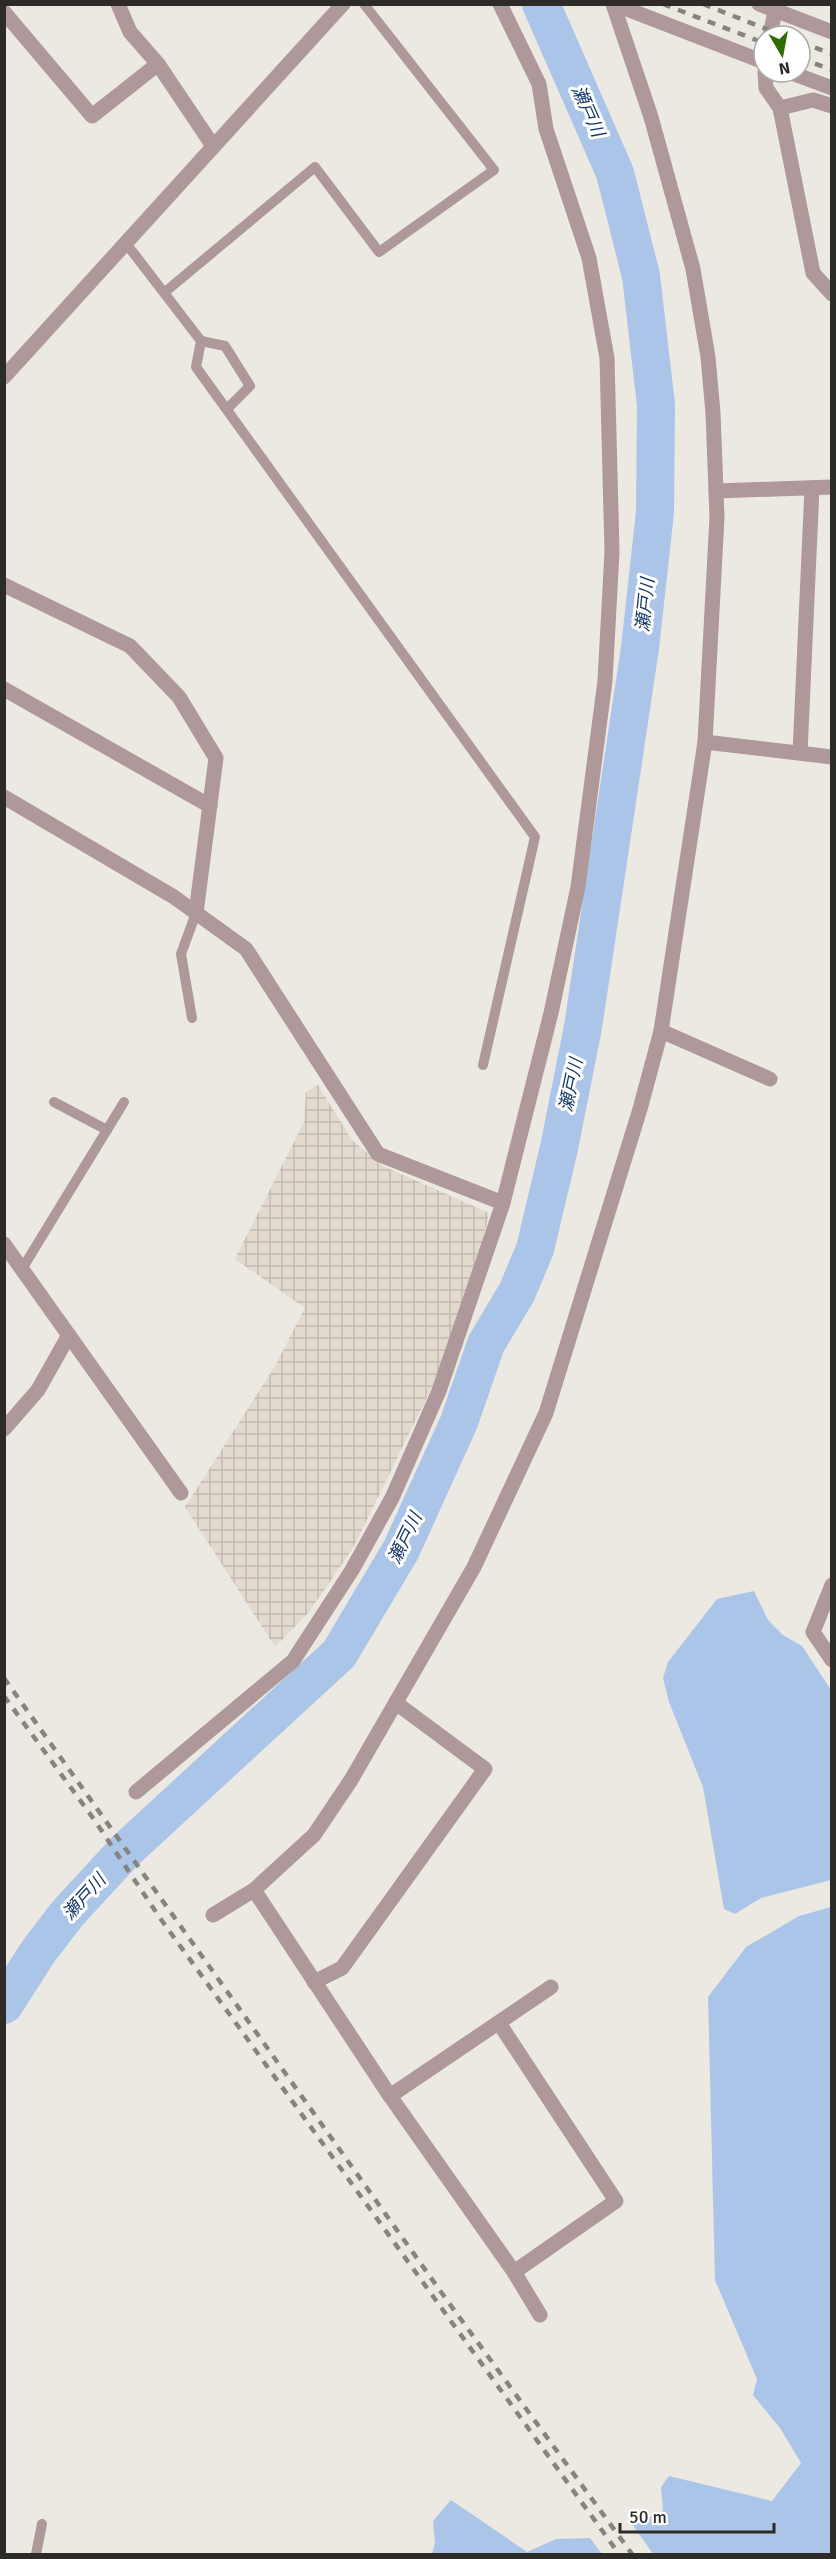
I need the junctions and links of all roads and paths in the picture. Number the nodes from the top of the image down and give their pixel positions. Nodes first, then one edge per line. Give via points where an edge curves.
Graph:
1 (118, 4) edge
2 (343, 4) edge
3 (364, 4) edge
4 (500, 4) edge
5 (613, 4) edge
6 (759, 4) edge
7 (773, 8) edge
8 (4, 12) edge
9 (771, 24) edge
10 (831, 32) edge
11 (752, 57) edge
12 (159, 64) junction
13 (812, 81) edge
14 (766, 84) edge
15 (831, 88) edge
16 (831, 106) edge
17 (780, 108) junction
18 (213, 147) junction
19 (125, 242) junction
20 (165, 292) junction
21 (831, 294) edge
22 (201, 341) junction
23 (4, 377) edge
24 (227, 409) junction
25 (831, 487) edge
26 (812, 488) junction
27 (716, 491) junction
28 (4, 585) edge
29 (4, 689) edge
30 (705, 742) junction
31 (800, 753) junction
32 (831, 757) edge
33 (4, 797) edge
34 (210, 806) junction
35 (196, 913) junction
36 (192, 1018) dead end
37 (661, 1031) junction
38 (483, 1065) dead end
39 (770, 1079) dead end
40 (54, 1102) dead end
41 (124, 1102) dead end
42 (107, 1130) junction
43 (503, 1203) junction
44 (4, 1244) edge
45 (22, 1269) junction
46 (69, 1335) junction
47 (4, 1429) edge
48 (181, 1493) dead end
49 (831, 1585) edge
50 (831, 1660) edge
51 (396, 1703) junction
52 (136, 1792) dead end
53 (254, 1890) junction
54 (213, 1915) dead end
55 (314, 1982) junction
56 (552, 1987) dead end
57 (499, 2023) junction
58 (390, 2096) junction
59 (514, 2272) junction
60 (540, 2315) dead end
61 (42, 2524) dead end
62 (36, 2554) edge

1 - 12 street via 130,32
2 - 18 street
3 - 20 lane via 494,170 379,252 315,167
4 - 43 street via 540,84 546,129 589,258 607,358 612,552 605,681 578,887
5 - 11 street
5 - 27 street via 651,117 693,269 708,357
6 - 7 street
7 - 9 street
7 - 10 street
8 - 12 street via 92,116
12 - 18 street
13 - 15 street
14 - 17 street
16 - 17 street via 813,100
17 - 21 street via 813,273
18 - 19 street
19 - 20 lane
19 - 23 street
20 - 22 lane
22 - 24 lane via 196,367
22 - 24 lane via 225,346 250,386
24 - 38 lane via 535,837
25 - 26 street
26 - 27 street
26 - 31 street
27 - 30 street
28 - 34 street via 130,646 179,697 216,758
29 - 34 street
30 - 31 street
30 - 37 street
31 - 32 street
33 - 35 street
34 - 35 street
35 - 36 lane via 181,954
35 - 43 street via 246,949 378,1154
37 - 39 street
37 - 51 street via 546,1413 474,1567
40 - 42 lane
41 - 42 lane
42 - 45 lane
43 - 52 street via 439,1391 392,1498 352,1570 293,1660
44 - 45 street
45 - 46 street
46 - 47 street via 38,1390
46 - 48 street
49 - 50 street via 813,1632
51 - 53 street via 314,1835
51 - 55 street via 485,1769 342,1968
53 - 54 street
53 - 55 street
55 - 58 street
56 - 57 street
57 - 58 street
57 - 59 street via 616,2201
58 - 59 street
59 - 60 street
61 - 62 lane

